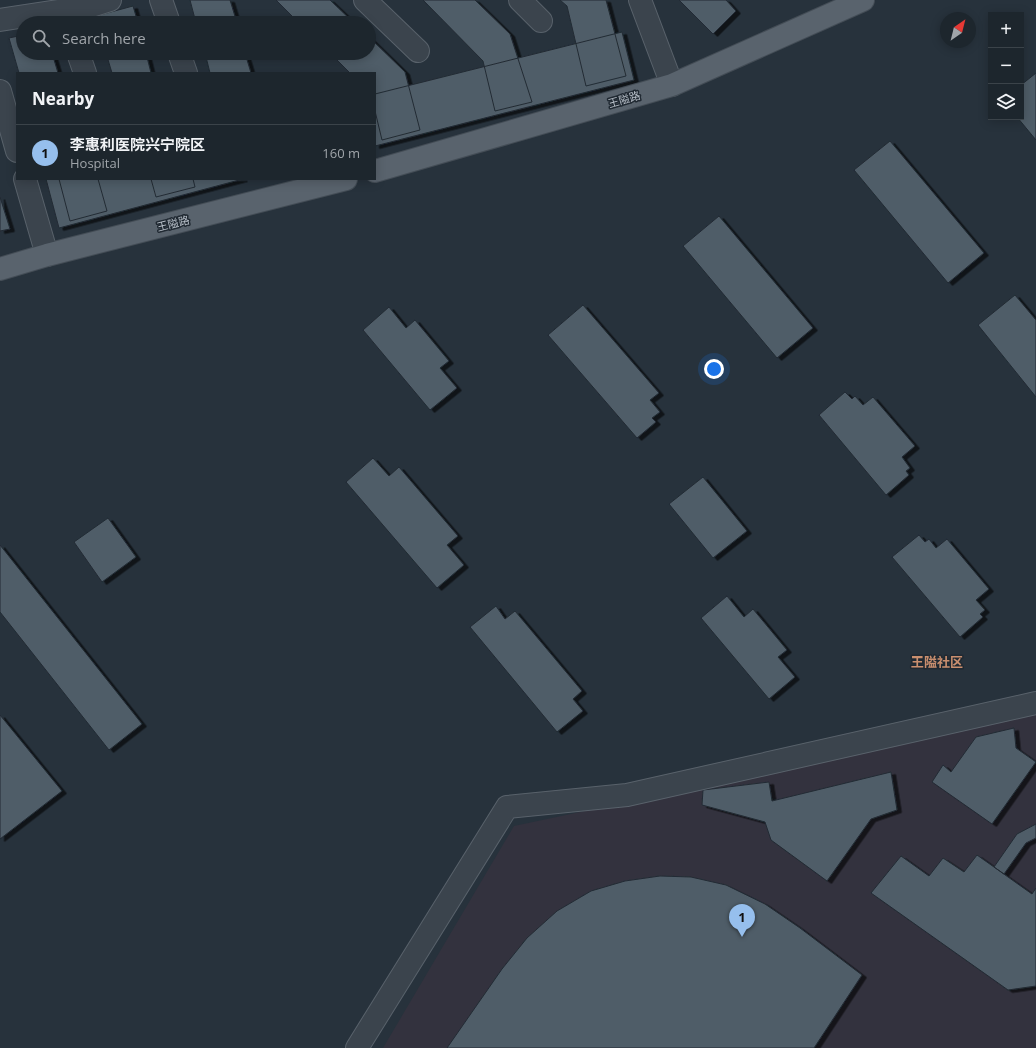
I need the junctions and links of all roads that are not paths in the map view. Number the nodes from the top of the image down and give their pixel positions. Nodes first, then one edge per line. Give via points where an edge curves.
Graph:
1 (110, 0) edge
2 (160, 0) edge
3 (365, 0) edge
4 (520, 0) edge
5 (640, 0) edge
6 (862, 0) edge
7 (66, 16) edge
8 (166, 16) edge
9 (16, 19) edge
10 (0, 20) edge
11 (541, 21) dead end
12 (418, 50) dead end
13 (80, 60) edge
14 (181, 60) edge
15 (85, 72) edge
16 (186, 72) edge
17 (672, 86) junction
18 (0, 91) edge
19 (16, 147) edge
20 (376, 171) edge
21 (25, 180) edge
22 (342, 180) edge
23 (47, 255) junction
24 (0, 269) edge
25 (1036, 703) edge
26 (357, 1048) edge

1 - 7 street
2 - 8 street
3 - 12 street
4 - 11 street
5 - 17 street
6 - 17 main road, 王隘路
9 - 10 street
13 - 15 street
14 - 16 street
17 - 20 main road, 王隘路
18 - 19 street
21 - 23 street
22 - 23 main road, 王隘路
23 - 24 main road, 王隘路
25 - 26 street via 627,795 507,807

